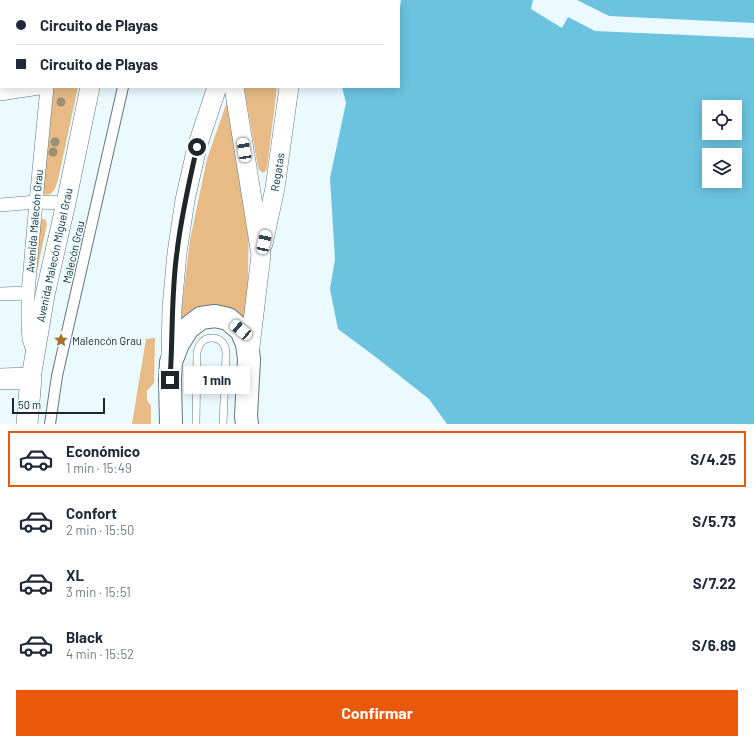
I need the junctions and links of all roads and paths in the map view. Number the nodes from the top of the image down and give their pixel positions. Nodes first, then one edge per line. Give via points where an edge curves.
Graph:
1 (40, 88) edge
2 (47, 88) edge
3 (90, 88) edge
4 (123, 88) edge
5 (228, 88) edge
6 (289, 88) edge
7 (0, 94) edge
8 (36, 202) junction
9 (66, 203) junction
10 (0, 205) edge
11 (261, 255) junction
12 (28, 293) junction
13 (0, 294) edge
14 (34, 355) junction
15 (249, 359) junction
16 (171, 362) junction
17 (0, 379) edge
18 (30, 384) junction
19 (0, 392) edge
20 (27, 424) edge
21 (50, 424) edge
22 (171, 424) edge
23 (196, 424) edge
24 (223, 424) edge
25 (247, 424) edge

1 - 7 street
2 - 8 street, Avenida Malecón Grau
3 - 9 main road, Avenida Malecón Miguel Grau
4 - 21 street, Malecón Grau via 58,376
5 - 11 main road
5 - 16 main road via 197,147 185,200 172,308
6 - 11 main road, Regatas via 275,188
8 - 9 street
8 - 10 street
8 - 12 street, Avenida Malecón Grau
9 - 14 main road, Avenida Malecón Miguel Grau
11 - 15 main road
12 - 13 street
12 - 14 street, Avenida Malecón Grau via 29,339
14 - 18 main road, Avenida Malecón Miguel Grau
15 - 16 highway via 247,344 241,330 228,319 215,316 201,318 188,328
15 - 25 highway
16 - 22 highway
17 - 18 main road
18 - 19 main road
18 - 20 main road, Avenida Malecón Miguel Grau
23 - 24 lane via 197,352 200,343 207,338 215,338 221,341 226,354

